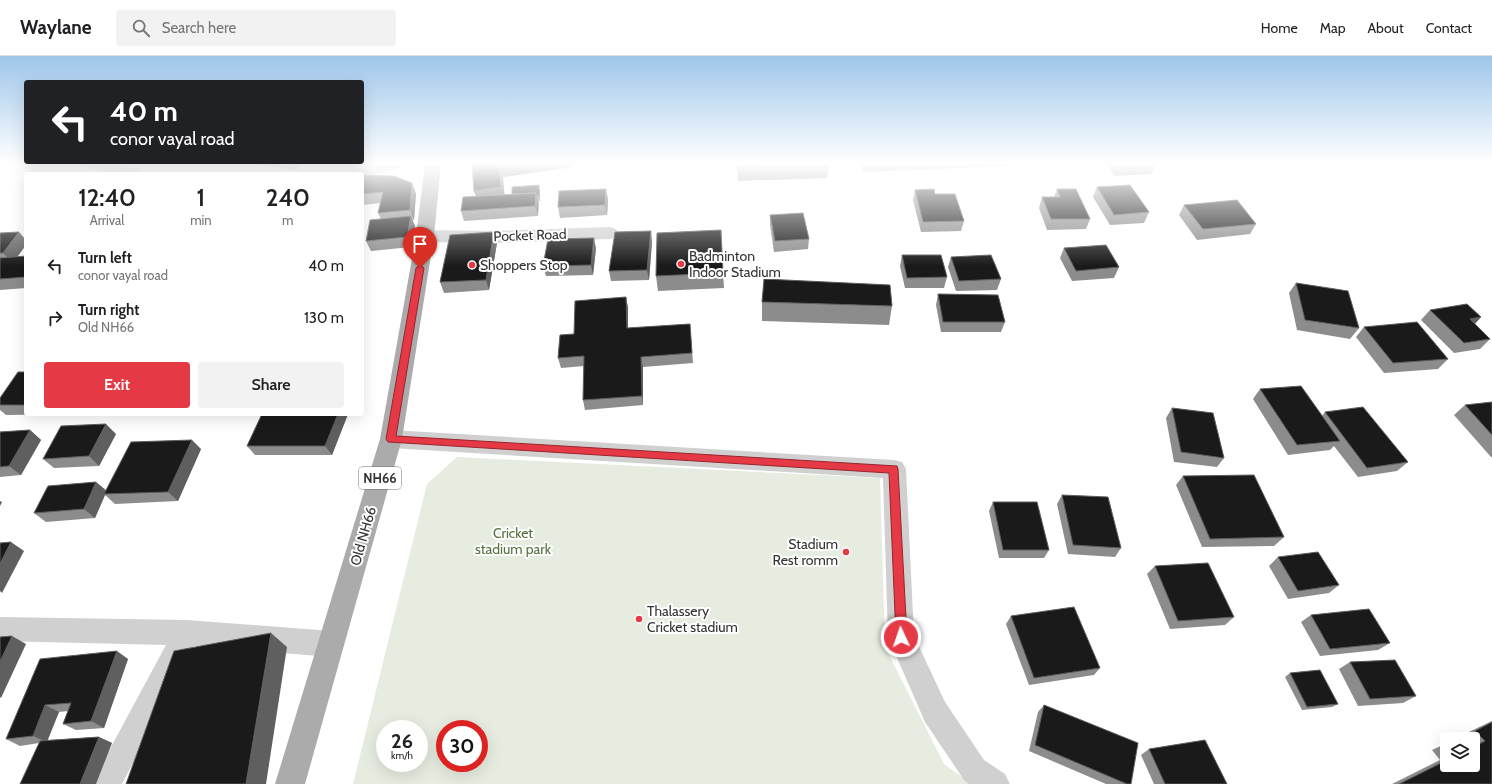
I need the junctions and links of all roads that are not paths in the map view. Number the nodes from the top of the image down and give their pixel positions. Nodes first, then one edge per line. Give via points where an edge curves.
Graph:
1 (429, 198) edge
2 (610, 233) dead end
3 (425, 236) junction
4 (391, 439) junction
5 (0, 629) edge
6 (187, 632) junction
7 (331, 644) junction
8 (106, 784) edge
9 (290, 784) edge
10 (995, 784) edge

1 - 3 main road, Old NH66 / NH66
2 - 3 street, Pocket Road via 495,237
3 - 4 main road, Old NH66 / NH66
4 - 7 main road, Old NH66 / NH66
4 - 10 street via 894,469 901,637 935,712 974,770
5 - 6 street
6 - 7 street
6 - 8 street
7 - 9 main road, Old NH66 / NH66

